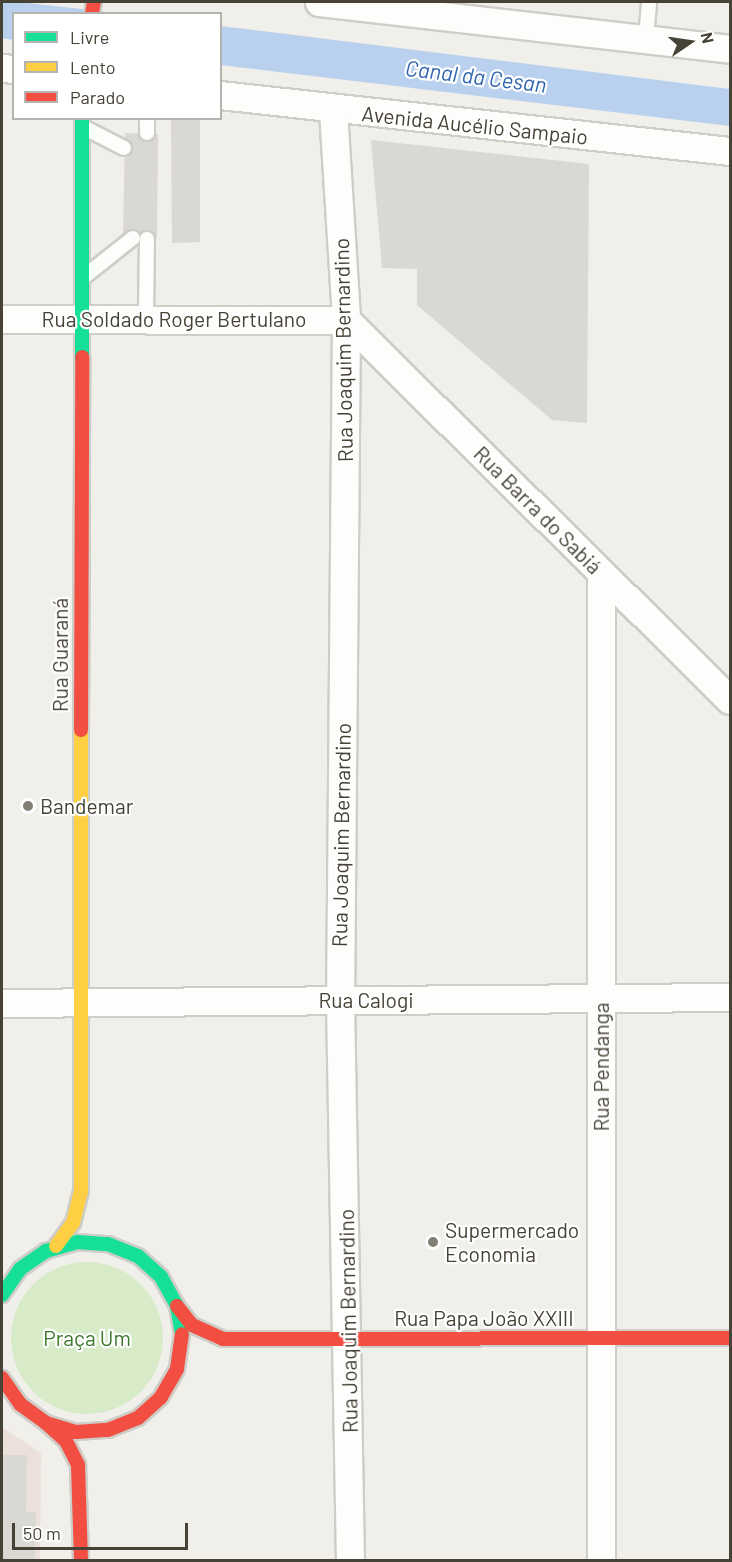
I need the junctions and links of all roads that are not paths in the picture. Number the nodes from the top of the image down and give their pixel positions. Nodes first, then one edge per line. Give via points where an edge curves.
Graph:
1 (319, 2) edge
2 (649, 2) edge
3 (646, 38) junction
4 (730, 49) edge
5 (222, 95) edge
6 (333, 111) junction
7 (147, 120) edge
8 (82, 122) edge
9 (147, 133) dead end
10 (124, 148) dead end
11 (730, 152) edge
12 (81, 279) junction
13 (81, 317) junction
14 (146, 318) junction
15 (2, 319) edge
16 (346, 320) junction
17 (602, 573) junction
18 (730, 700) edge
19 (730, 997) edge
20 (601, 998) junction
21 (340, 1000) junction
22 (2, 1003) edge
23 (81, 1003) junction
24 (81, 1191) junction
25 (108, 1244) junction
26 (56, 1246) junction
27 (2, 1295) edge
28 (177, 1306) junction
29 (730, 1338) edge
30 (237, 1339) junction
31 (601, 1339) junction
32 (350, 1341) junction
33 (177, 1369) junction
34 (2, 1378) edge
35 (46, 1423) junction
36 (128, 1423) junction
37 (80, 1490) junction
38 (81, 1560) edge
39 (350, 1560) edge
40 (601, 1560) edge

1 - 3 street
2 - 3 lane
3 - 4 street
5 - 6 street, Avenida Aucélio Sampaio
6 - 11 street, Avenida Aucélio Sampaio
6 - 16 street, Rua Joaquim Bernardino
7 - 9 lane
8 - 10 lane
8 - 12 street, Rua Guaraná
12 - 13 street, Rua Guaraná
12 - 14 lane via 140,238
13 - 14 street, Rua Soldado Roger Bertulano
13 - 15 street, Rua Soldado Roger Bertulano
13 - 23 street, Rua Guaraná
14 - 16 street, Rua Soldado Roger Bertulano
16 - 17 street, Rua Barra do Sabiá
16 - 21 street, Rua Joaquim Bernardino
17 - 18 street, Rua Barra do Sabiá
17 - 20 street, Rua Pendanga
19 - 20 street, Rua Calogi
20 - 21 street, Rua Calogi
20 - 31 street, Rua Pendanga
21 - 23 street, Rua Calogi
21 - 32 street, Rua Joaquim Bernardino
22 - 23 street, Rua Calogi
23 - 24 street, Rua Guaraná
24 - 25 street, Rua Guaraná via 92,1223
24 - 26 street, Rua Guaraná via 73,1223
25 - 26 street
25 - 28 street via 146,1262
26 - 27 street via 20,1269
28 - 30 street, Rua Papa João XXIII via 202,1332
28 - 33 street via 182,1337
29 - 31 street, Rua Papa João XXIII
30 - 32 street, Rua Papa João XXIII
30 - 33 street, Rua Papa João XXIII via 197,1351
31 - 32 street, Rua Papa João XXIII
31 - 40 street, Rua Pendanga
32 - 39 street, Rua Joaquim Bernardino
33 - 36 street via 154,1405
34 - 35 street via 20,1404
35 - 36 street via 87,1432
35 - 37 street via 73,1453
36 - 37 street via 96,1452
37 - 38 street

